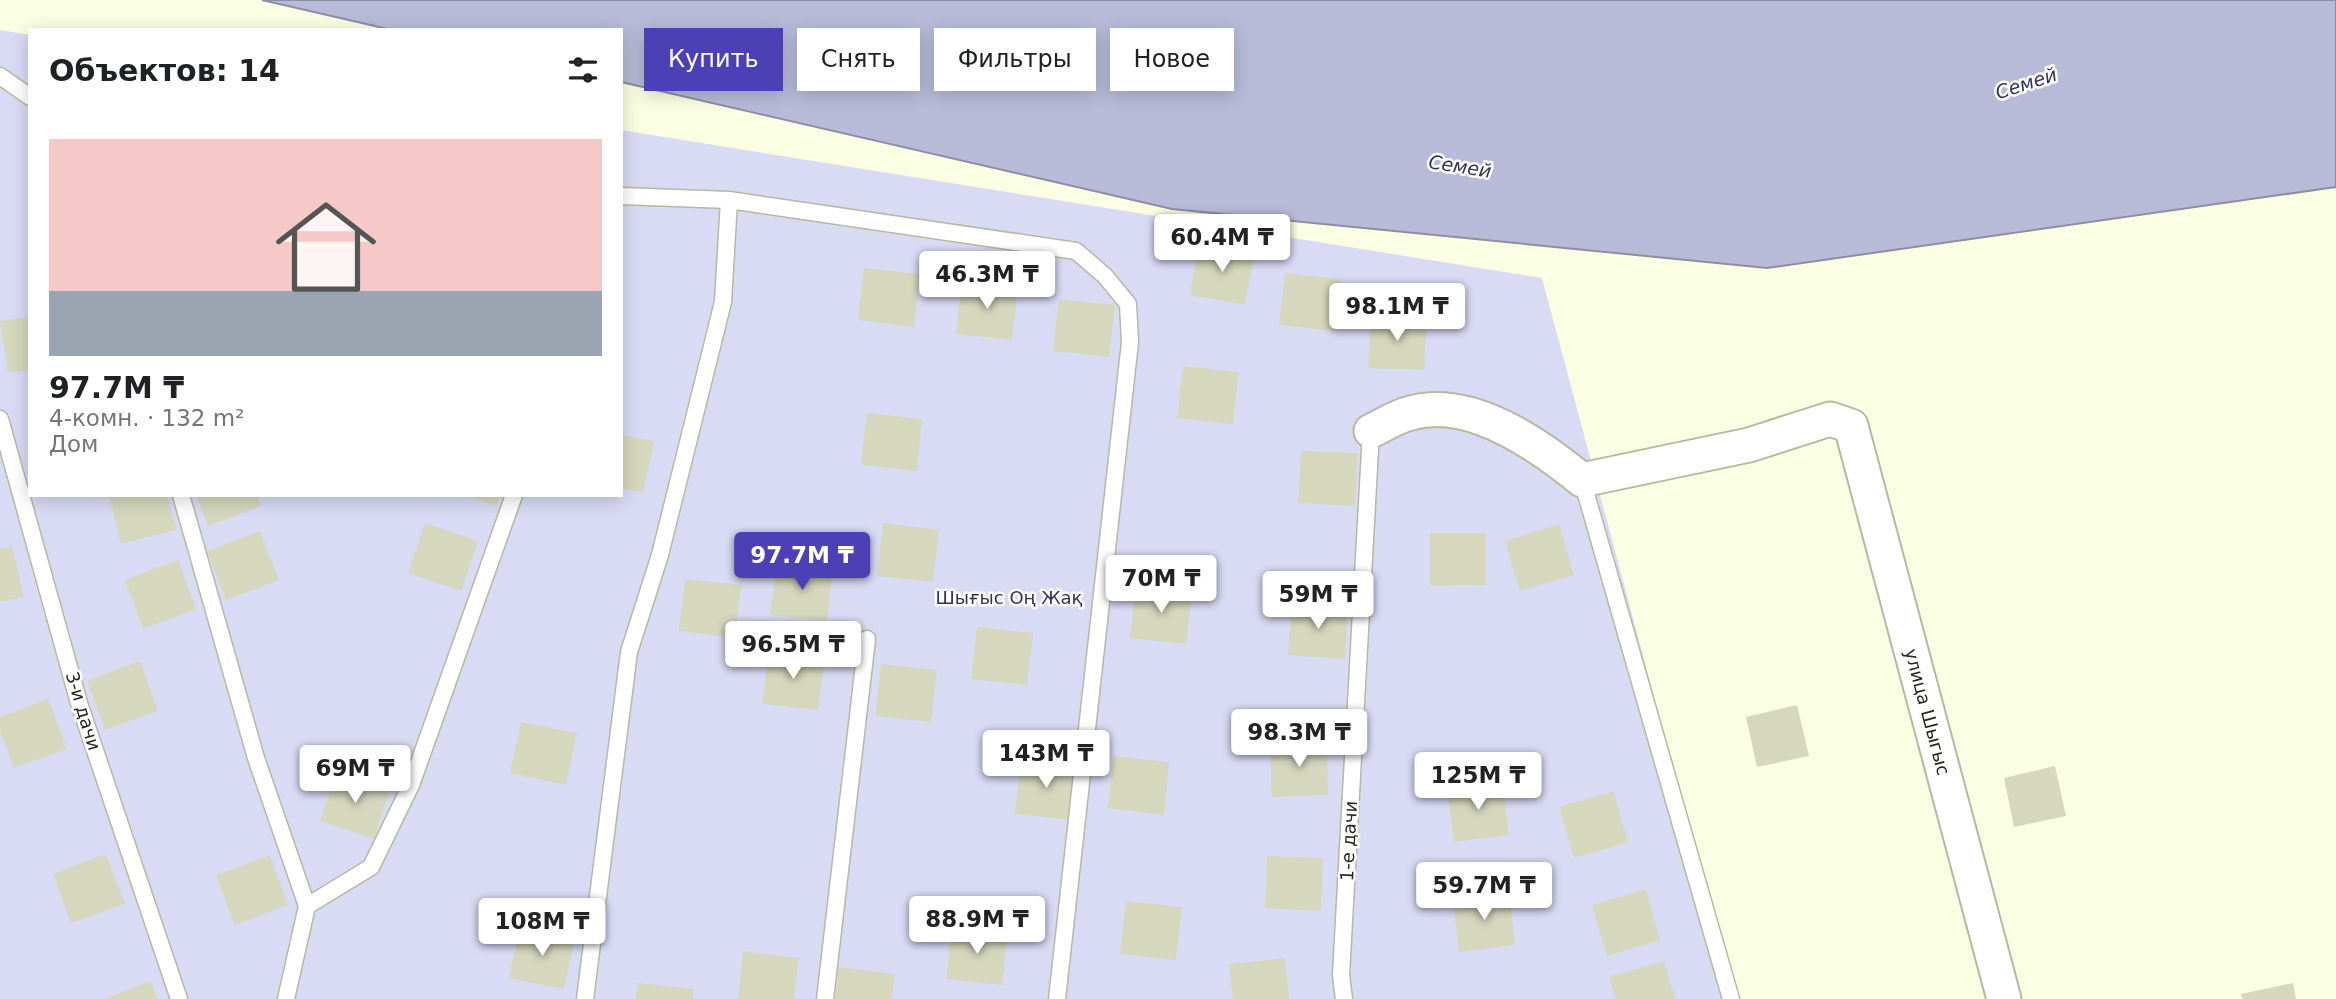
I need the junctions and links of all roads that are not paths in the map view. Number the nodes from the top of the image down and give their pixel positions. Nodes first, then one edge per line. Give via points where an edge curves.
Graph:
1 (0, 76) edge
2 (28, 96) edge
3 (623, 196) edge
4 (729, 200) junction
5 (0, 419) edge
6 (1371, 431) joint
7 (1582, 480) junction
8 (182, 497) edge
9 (513, 497) edge
10 (867, 639) dead end
11 (307, 906) junction
12 (179, 999) edge
13 (286, 999) edge
14 (584, 999) edge
15 (825, 999) edge
16 (1057, 999) edge
17 (1344, 999) edge
18 (1731, 999) edge
19 (2004, 999) edge

1 - 2 lane
3 - 4 lane
4 - 14 lane via 723,302 660,555 629,652
4 - 16 lane via 1076,251 1128,304 1130,342
5 - 12 lane, 3-и дачи via 79,703
6 - 7 street via 1410,413 1446,408 1488,420 1548,452
6 - 17 lane, 1-е дачи via 1341,975
7 - 18 lane
7 - 19 street, улица Шыгыс via 1749,445 1830,419 1851,426
8 - 11 lane via 256,758
9 - 11 lane via 411,785 371,867
10 - 15 lane
11 - 13 lane

